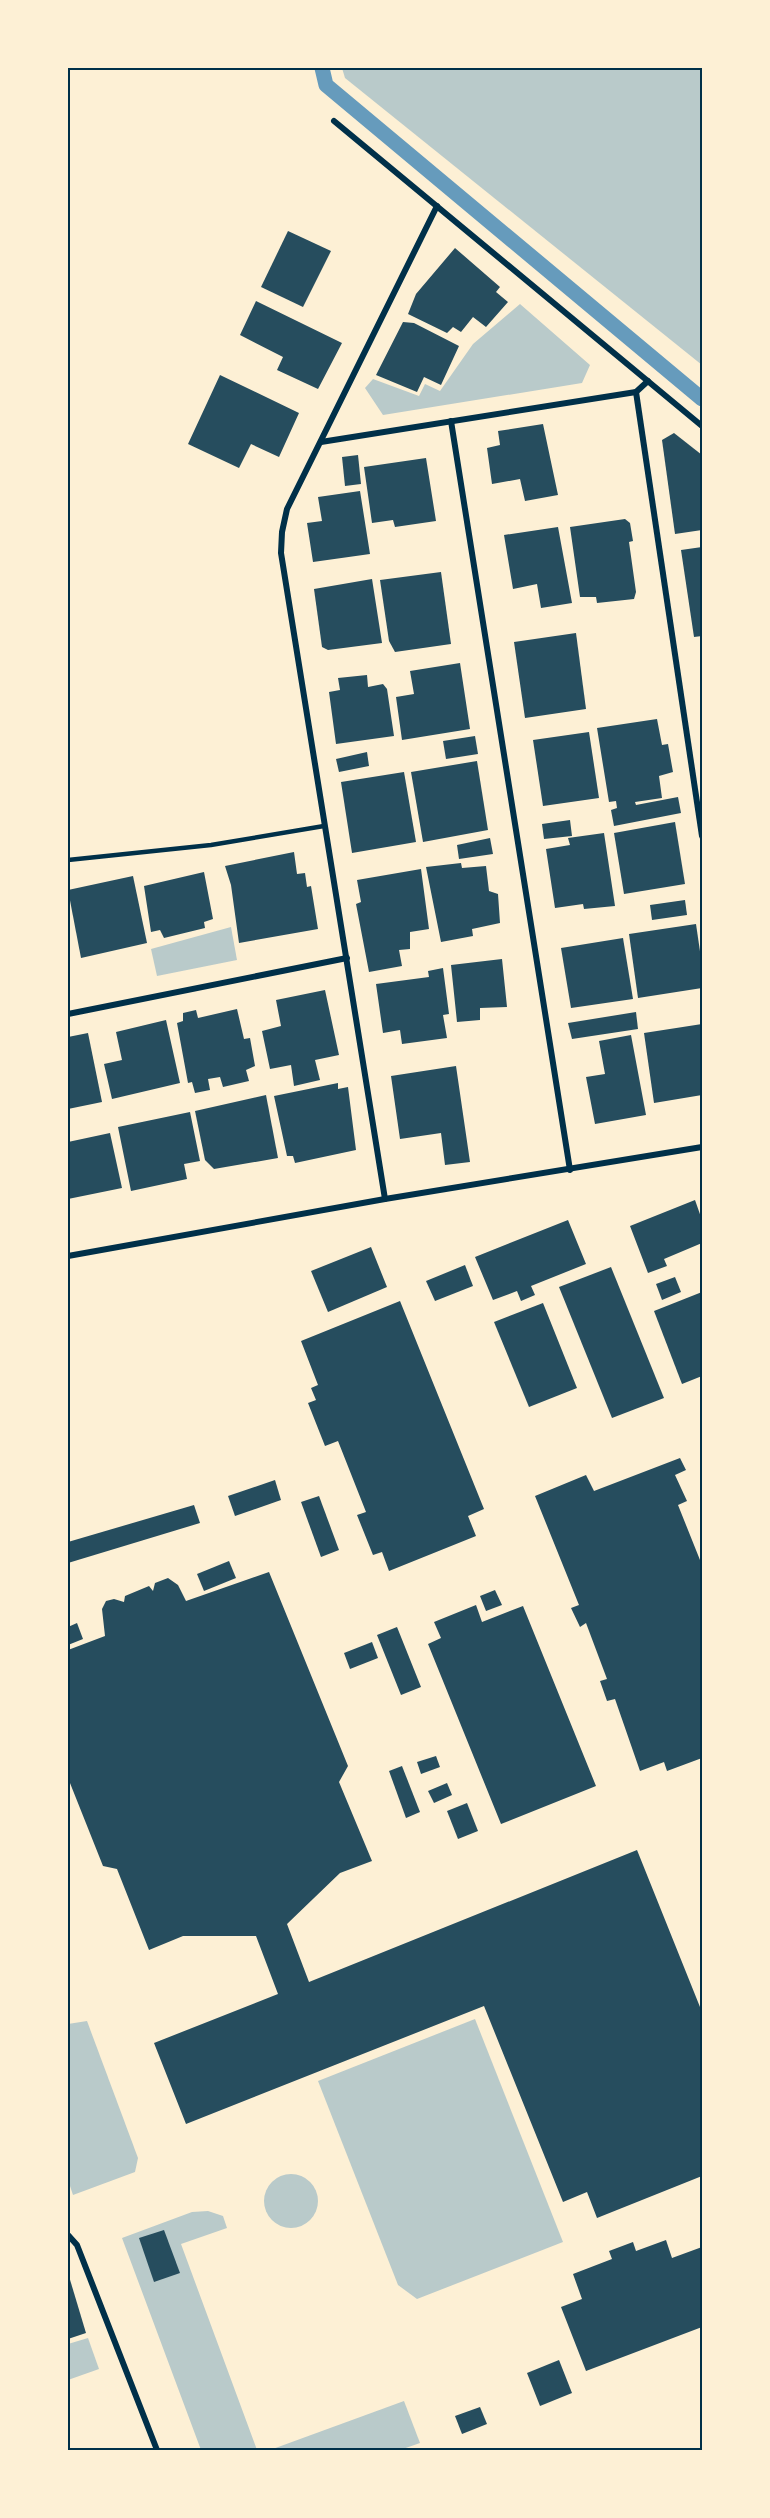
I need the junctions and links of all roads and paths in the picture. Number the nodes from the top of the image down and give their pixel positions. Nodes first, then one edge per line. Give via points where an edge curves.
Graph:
1 (334, 121) dead end
2 (437, 206) junction
3 (648, 381) junction
4 (636, 392) junction
5 (451, 421) junction
6 (702, 426) edge
7 (321, 442) junction
8 (324, 826) junction
9 (702, 836) edge
10 (68, 860) edge
11 (347, 958) junction
12 (68, 1014) edge
13 (702, 1147) edge
14 (570, 1170) junction
15 (385, 1199) junction
16 (68, 1256) edge
17 (68, 2235) edge
18 (157, 2451) edge

1 - 2 street
2 - 3 street
2 - 7 street
3 - 4 street
3 - 6 street
4 - 5 street
4 - 9 street
5 - 7 street
5 - 14 street
7 - 8 street via 287,509 281,553
8 - 10 lane via 211,845
8 - 11 street
11 - 12 street
11 - 15 street
13 - 14 street
14 - 15 street
15 - 16 street
17 - 18 street via 77,2245

